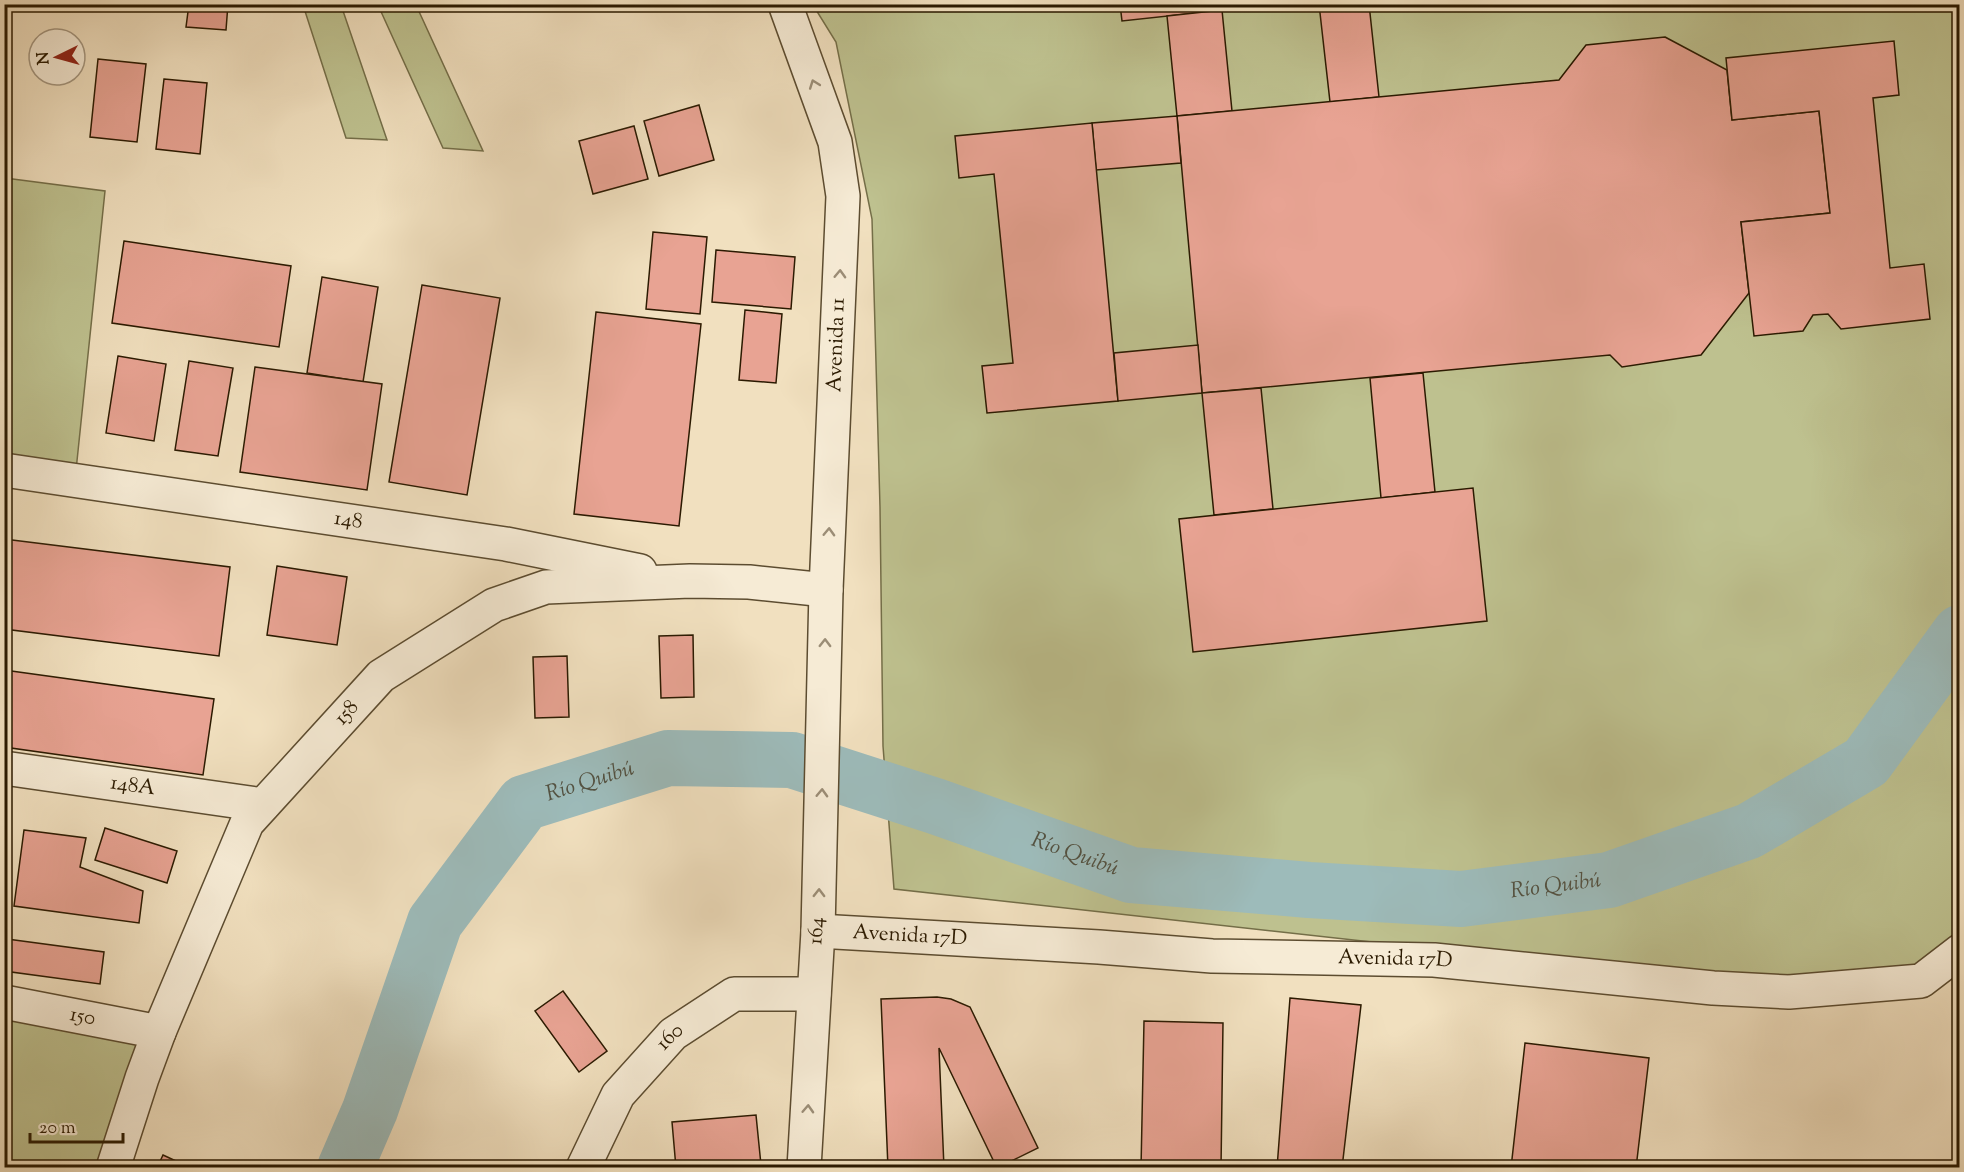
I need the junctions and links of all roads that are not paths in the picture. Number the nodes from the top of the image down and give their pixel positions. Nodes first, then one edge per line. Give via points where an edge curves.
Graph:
1 (785, 4) edge
2 (4, 470) edge
3 (690, 581) junction
4 (826, 590) junction
5 (824, 695) joint
6 (4, 768) edge
7 (263, 805) junction
8 (818, 931) junction
9 (1959, 951) edge
10 (814, 994) junction
11 (4, 1002) edge
12 (159, 1032) junction
13 (113, 1167) edge
14 (583, 1167) edge
15 (804, 1167) edge

4 -> 1 street, Avenida 11 via 843,196 835,142
2 - 3 street, 148 via 506,544
3 - 4 street, 158
3 - 7 street, 158 via 546,587 494,605 381,676
5 -> 4 street, Avenida 11
8 -> 5 street, 164
6 - 7 street, 148A
7 - 12 street, 158 via 247,823
8 - 9 street, Avenida 17D via 1212,956 1434,960 1789,992 1921,981
8 - 10 street, 164
10 - 14 street, 160 via 734,994 673,1034 618,1095
15 -> 10 street, 164
11 - 12 street, 150
12 - 13 street, 158

